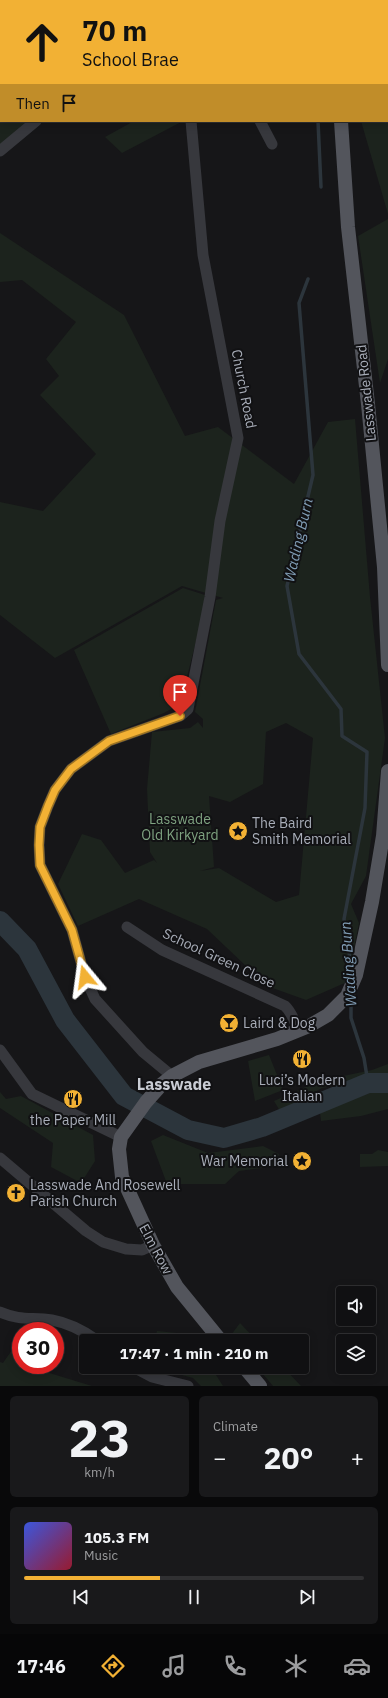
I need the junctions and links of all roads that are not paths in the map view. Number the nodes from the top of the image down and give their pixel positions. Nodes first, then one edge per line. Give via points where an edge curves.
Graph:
1 (35, 122) edge
2 (191, 122) edge
3 (261, 122) edge
4 (341, 122) edge
5 (272, 144) dead end
6 (0, 151) edge
7 (388, 665) edge
8 (388, 771) edge
9 (127, 927) dead end
10 (296, 1025) junction
11 (0, 1050) edge
12 (167, 1080) junction
13 (121, 1137) junction
14 (0, 1158) edge
15 (153, 1245) junction
16 (0, 1312) edge
17 (86, 1334) edge
18 (215, 1334) edge
19 (146, 1374) edge
20 (250, 1374) edge
21 (188, 1386) edge
22 (260, 1386) edge

1 - 6 street
2 - 12 street, Church Road via 203,255 238,438 220,521 210,597 188,709 180,716 109,741 71,769 55,790 40,827 39,845 40,865 72,930 85,977 95,999
3 - 5 street
4 - 7 main road, Lasswade Road via 348,227 384,567
8 - 10 main road via 383,836 356,976 347,996 328,1015
9 - 10 street, School Green Close via 162,950 285,1006
10 - 12 main road via 277,1039 199,1062
11 - 13 street via 32,1094
12 - 13 main road, Elm Row
13 - 15 main road, Elm Row via 119,1149 122,1177
14 - 15 street via 86,1231 103,1242 126,1249 142,1250
15 - 18 main road, Elm Row via 177,1287
16 - 17 street via 13,1318 61,1322
19 - 21 street
20 - 22 main road

